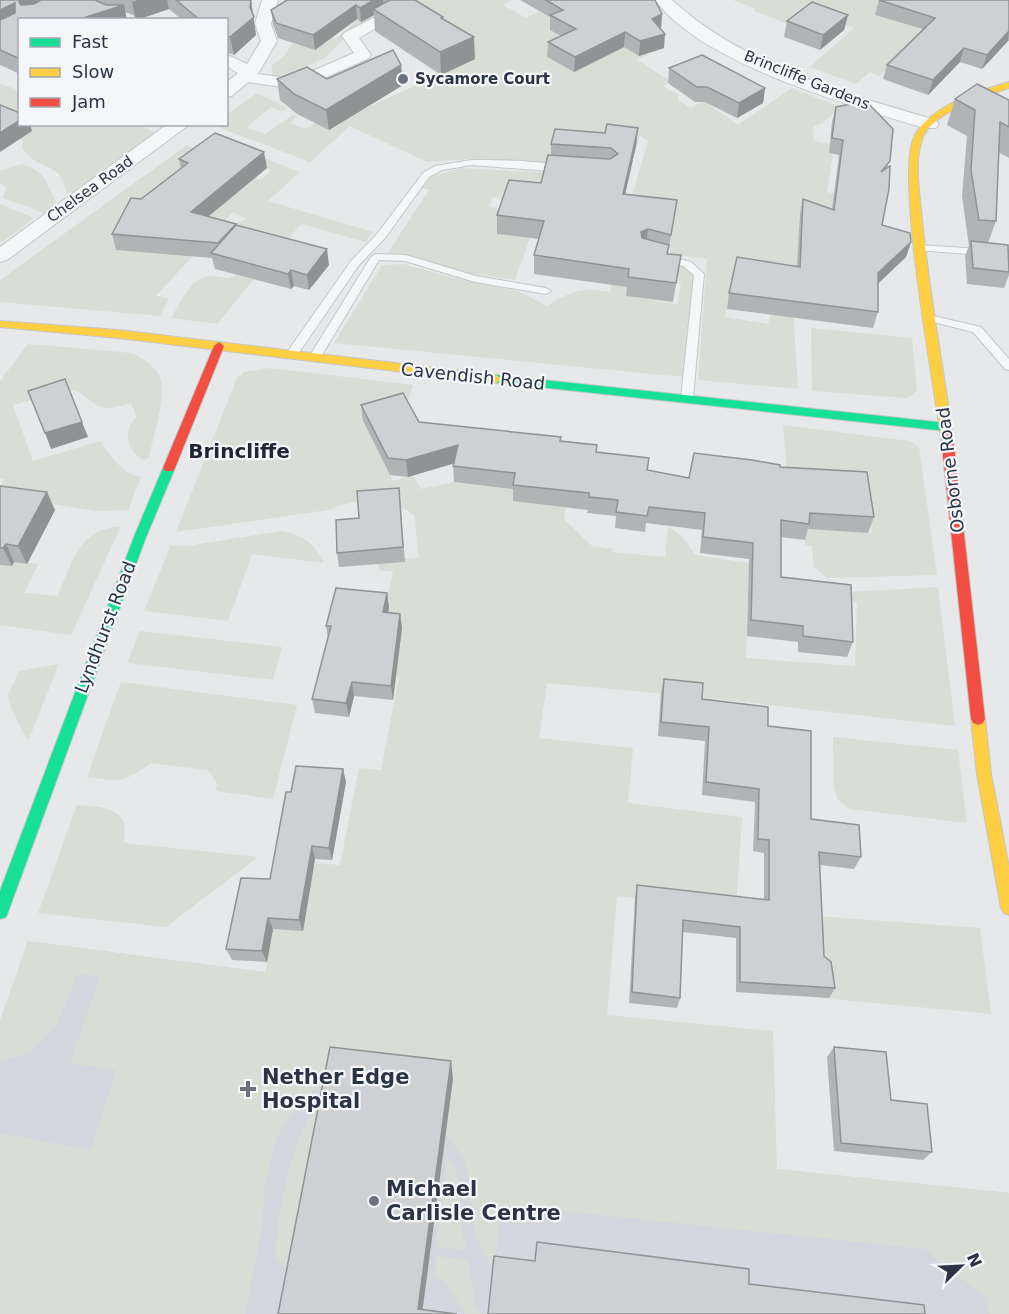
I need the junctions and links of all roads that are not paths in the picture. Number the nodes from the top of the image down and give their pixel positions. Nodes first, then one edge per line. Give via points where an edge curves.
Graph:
1 (270, 0) edge
2 (663, 0) edge
3 (391, 15) edge
4 (228, 61) edge
5 (247, 75) junction
6 (1009, 85) edge
7 (228, 90) edge
8 (930, 124) junction
9 (179, 126) edge
10 (575, 170) edge
11 (920, 248) junction
12 (645, 253) edge
13 (1009, 254) edge
14 (0, 256) edge
15 (546, 291) dead end
16 (929, 318) junction
17 (0, 324) edge
18 (219, 345) junction
19 (291, 354) junction
20 (315, 357) junction
21 (1009, 366) edge
22 (687, 398) junction
23 (946, 427) junction
24 (1009, 908) edge
25 (0, 912) edge

1 - 5 street via 262,31 270,42
2 - 8 street, Brincliffe Gardens via 693,27 746,57 851,100
3 - 5 street via 350,36 363,55 296,84
4 - 5 street
5 - 7 street
6 - 8 street, Osborne Road via 958,104
8 - 11 street, Osborne Road via 917,138 914,177
9 - 14 street, Chelsea Road
10 - 19 lane via 473,163 450,163 436,168 356,263
11 - 13 lane
11 - 16 street, Osborne Road
12 - 22 lane via 687,264 699,274
15 - 20 lane via 475,279 406,258 376,257
16 - 21 lane via 977,329
16 - 23 street, Osborne Road
17 - 18 street, Cavendish Road
18 - 19 street, Cavendish Road
18 - 25 street, Lyndhurst Road via 140,537
19 - 20 street, Cavendish Road
20 - 22 street, Cavendish Road
22 - 23 street, Cavendish Road
23 - 24 street, Osborne Road via 984,774

